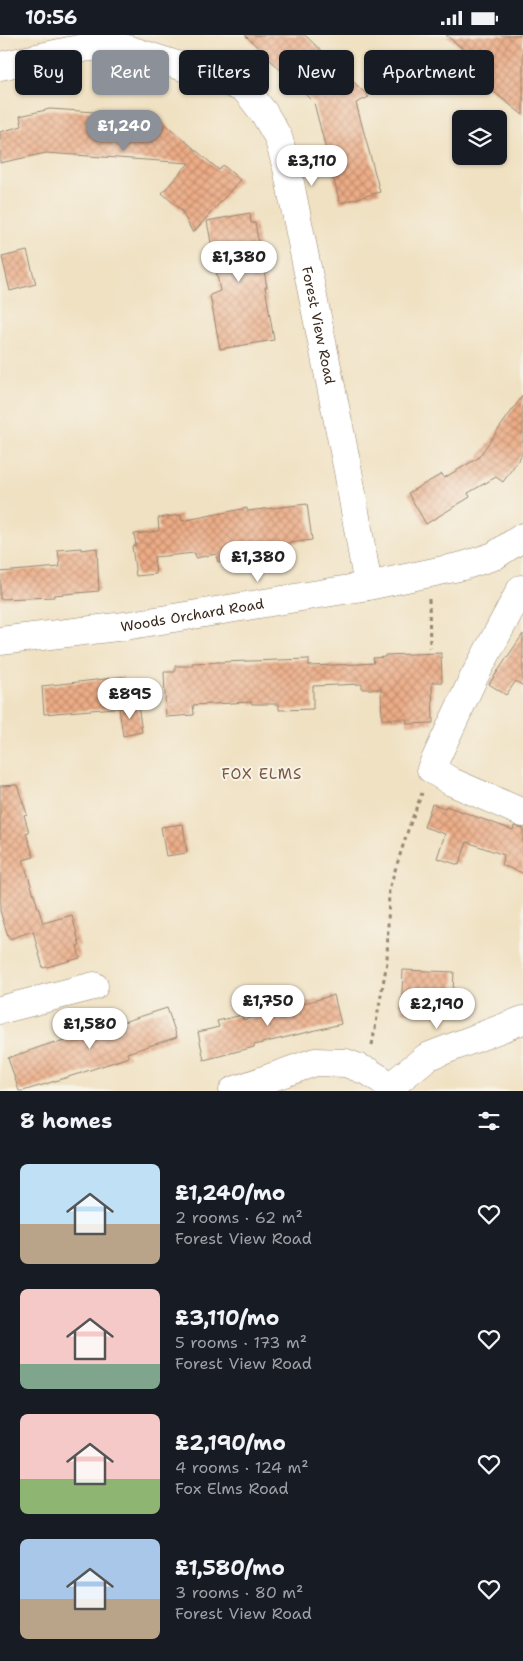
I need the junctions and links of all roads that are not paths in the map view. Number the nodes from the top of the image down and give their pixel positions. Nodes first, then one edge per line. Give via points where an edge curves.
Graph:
1 (0, 66) edge
2 (523, 537) edge
3 (494, 556) junction
4 (368, 586) junction
5 (522, 589) edge
6 (0, 641) edge
7 (523, 813) edge
8 (94, 986) dead end
9 (0, 1010) edge
10 (523, 1020) edge
11 (390, 1089) edge
12 (233, 1091) edge

1 - 4 street, Forest View Road via 88,47 124,48 245,89 264,113 278,137 287,167
2 - 3 street, Woods Orchard Road
3 - 4 street, Woods Orchard Road via 463,566
3 - 5 street
4 - 6 street, Woods Orchard Road via 125,625
5 - 7 street via 473,679 431,769 452,782
8 - 9 street
10 - 11 street via 427,1057
11 - 12 street via 369,1072 346,1063 315,1062

